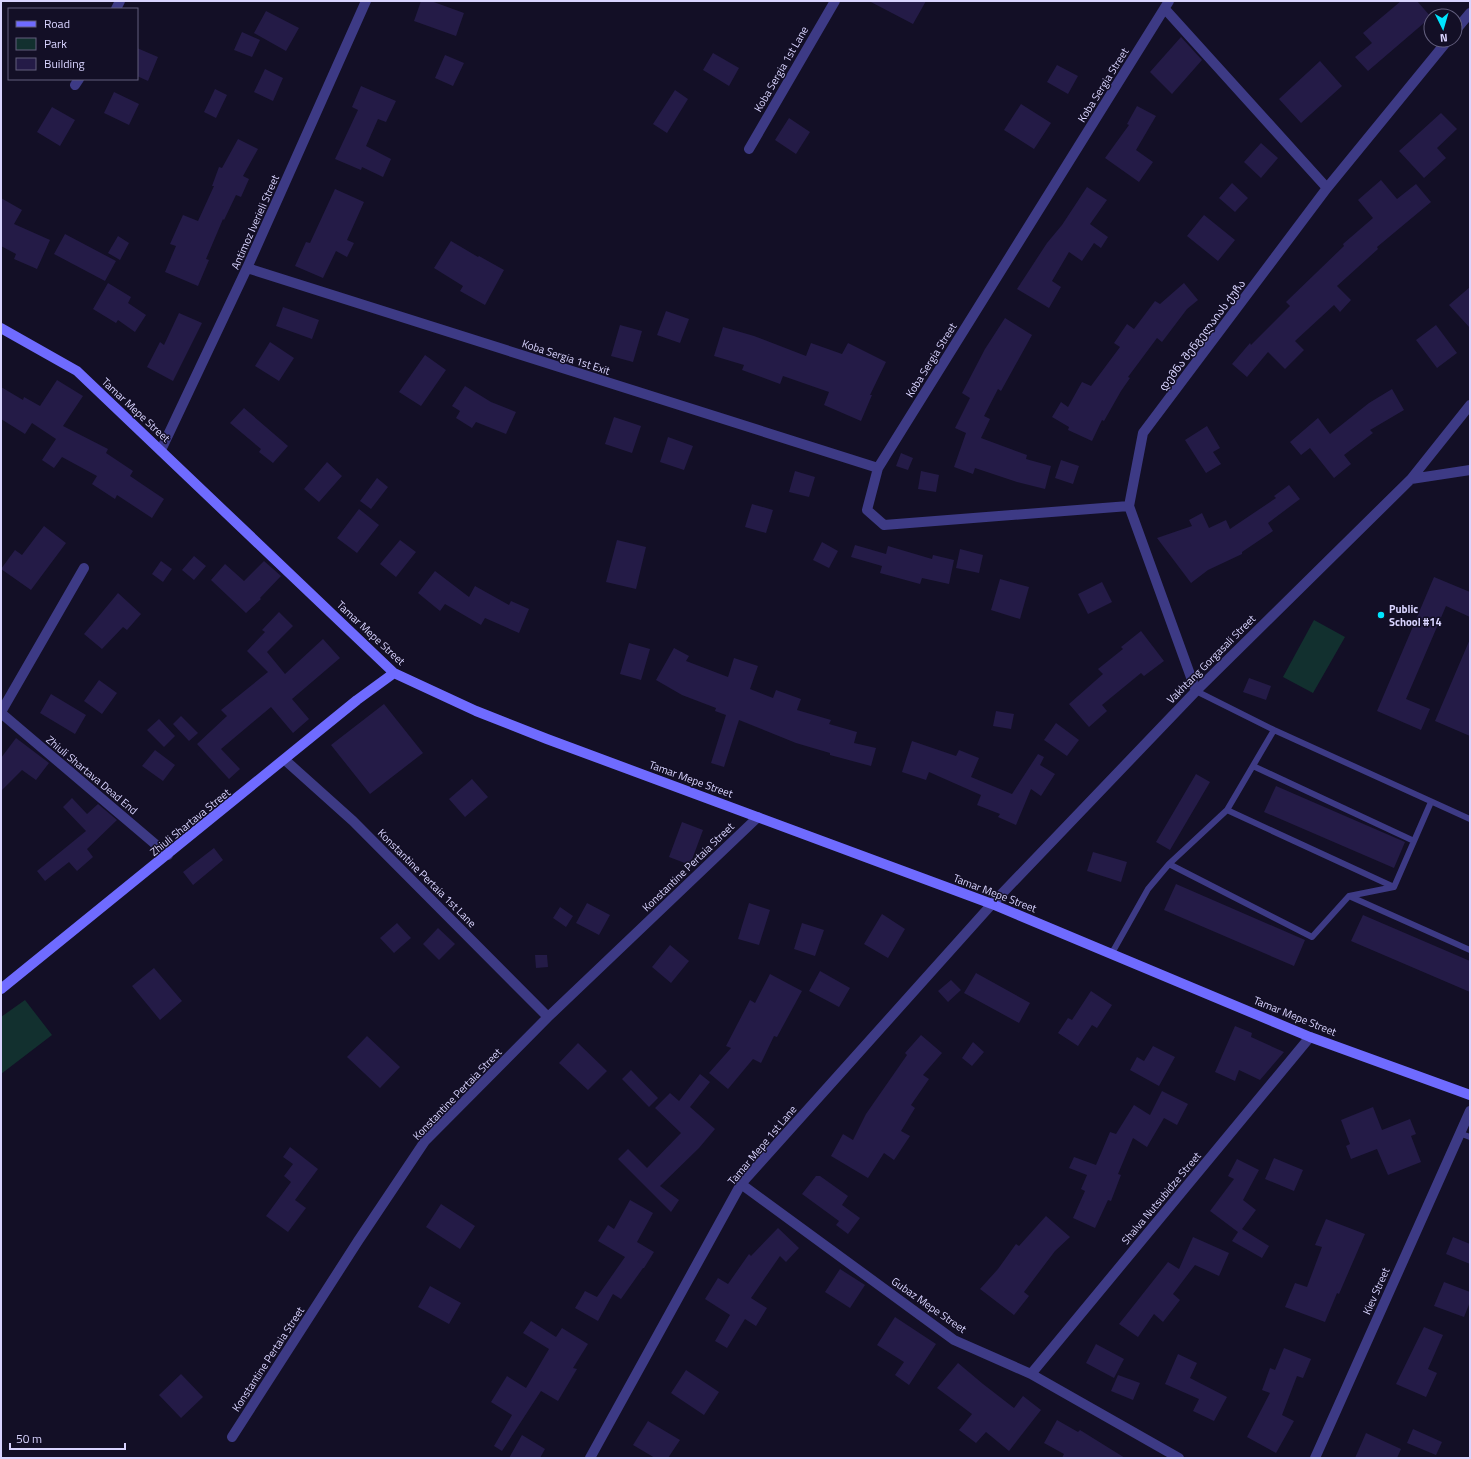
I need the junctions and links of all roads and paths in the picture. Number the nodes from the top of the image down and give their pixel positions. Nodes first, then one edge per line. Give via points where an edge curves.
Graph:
1 (835, 1) edge
2 (364, 3) edge
3 (1167, 5) edge
4 (1470, 13) edge
5 (1463, 22) edge
6 (1441, 48) edge
7 (749, 149) dead end
8 (1327, 188) junction
9 (247, 268) junction
10 (1, 328) edge
11 (1470, 405) edge
12 (161, 450) junction
13 (878, 468) junction
14 (1470, 470) edge
15 (1411, 479) junction
16 (1129, 506) junction
17 (84, 568) dead end
18 (394, 673) junction
19 (1196, 691) junction
20 (1, 712) edge
21 (1274, 730) junction
22 (285, 760) junction
23 (1253, 766) junction
24 (1431, 802) junction
25 (1227, 810) junction
26 (758, 817) junction
27 (1470, 819) edge
28 (1414, 841) junction
29 (168, 855) junction
30 (1169, 864) junction
31 (1394, 887) junction
32 (1349, 896) junction
33 (992, 904) junction
34 (1470, 950) edge
35 (1112, 953) junction
36 (1, 989) edge
37 (548, 1017) junction
38 (1310, 1037) junction
39 (1470, 1096) edge
40 (1470, 1111) edge
41 (1459, 1133) junction
42 (1470, 1137) edge
43 (741, 1184) junction
44 (1031, 1374) junction
45 (232, 1437) dead end
46 (590, 1458) edge
47 (1179, 1458) edge
48 (1315, 1458) edge

1 - 7 street, Koba Sergia 1st Lane
2 - 9 street, Antimoz Iverieli Street
3 - 8 street
3 - 13 street, Koba Sergia Street
4 - 5 street
6 - 8 street, დემნა შენგელაიას ქუჩა
8 - 16 street, დემნა შენგელაიას ქუჩა via 1143,433
9 - 12 street, Antimoz Iverieli Street
9 - 13 street, Koba Sergia 1st Exit
10 - 12 street, Tamar Mepe Street via 77,371
11 - 15 street, Vakhtang Gorgasali Street
12 - 18 street, Tamar Mepe Street
13 - 16 street, Koba Sergia Street via 867,510 884,525
14 - 15 street
15 - 19 street, Vakhtang Gorgasali Street
16 - 19 street
17 - 20 street, Zhiuli Shartava Dead End
18 - 22 street, Zhiuli Shartava Street
18 - 26 street, Tamar Mepe Street via 497,719
19 - 21 lane
19 - 33 street, Vakhtang Gorgasali Street
20 - 29 street, Zhiuli Shartava Dead End
21 - 23 lane
21 - 24 lane
22 - 29 street, Zhiuli Shartava Street
22 - 37 street, Konstantine Pertaia 1st Lane via 351,820
23 - 25 lane
23 - 28 lane
24 - 27 lane
24 - 28 lane
25 - 30 lane
25 - 31 lane
26 - 33 street, Tamar Mepe Street
26 - 37 street, Konstantine Pertaia Street
28 - 31 lane
29 - 36 street, Zhiuli Shartava Street
30 - 32 lane via 1312,937
30 - 35 lane via 1148,889
31 - 32 lane
32 - 34 lane
33 - 35 street, Tamar Mepe Street
33 - 43 street, Tamar Mepe 1st Lane
35 - 38 street, Tamar Mepe Street
37 - 45 street, Konstantine Pertaia Street via 425,1141
38 - 39 street, Tamar Mepe Street
38 - 44 street, Shalva Nutsubidze Street
40 - 41 street, Kiev Street
41 - 42 lane
41 - 48 street, Kiev Street
43 - 44 street, Gubaz Mepe Street via 954,1340
43 - 46 street, Tamar Mepe 1st Lane
44 - 47 street, Gubaz Mepe Street

